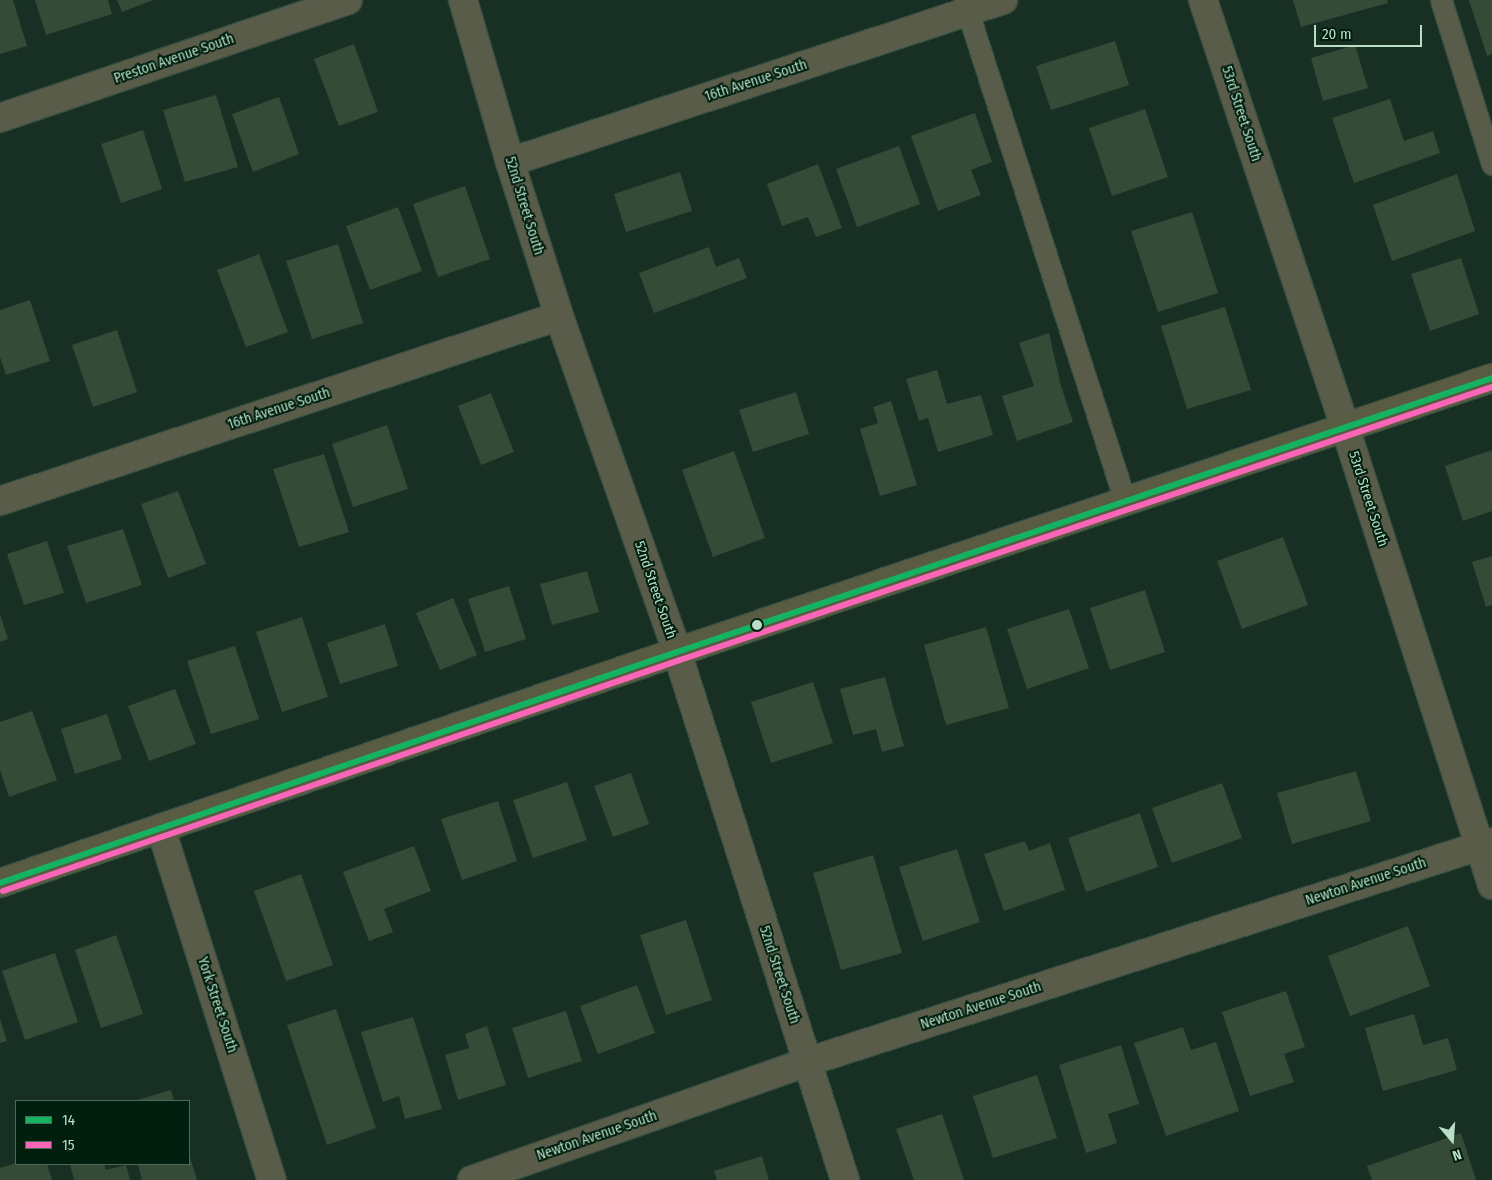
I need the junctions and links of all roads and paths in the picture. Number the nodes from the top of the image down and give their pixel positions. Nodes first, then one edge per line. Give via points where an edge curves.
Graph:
1 (348, 0) edge
2 (463, 0) edge
3 (1003, 0) edge
4 (1203, 0) edge
5 (1441, 0) edge
6 (966, 6) edge
7 (0, 118) edge
8 (1486, 120) edge
9 (510, 162) junction
10 (1492, 164) edge
11 (559, 316) junction
12 (1492, 378) edge
13 (1345, 426) junction
14 (0, 501) edge
15 (1124, 501) junction
16 (676, 652) junction
17 (161, 829) junction
18 (1486, 844) edge
19 (0, 883) edge
20 (1492, 884) edge
21 (807, 1062) junction
22 (272, 1180) edge
23 (472, 1180) edge
24 (845, 1180) edge

1 - 7 street, Preston Avenue South
2 - 9 street, 52nd Street South
3 - 6 street, 16th Avenue South
4 - 13 street, 53rd Street South
5 - 8 lane
6 - 9 street, 16th Avenue South
6 - 15 lane
8 - 10 lane
9 - 11 street, 52nd Street South
11 - 14 street, 16th Avenue South
11 - 16 street, 52nd Street South
12 - 13 street
13 - 15 street
13 - 18 street, 53rd Street South
15 - 16 street
16 - 17 street
16 - 21 street, 52nd Street South
17 - 19 street
17 - 22 street, York Street South
18 - 20 street, 53rd Street South
18 - 21 street, Newton Avenue South
21 - 23 street, Newton Avenue South
21 - 24 street, 52nd Street South

